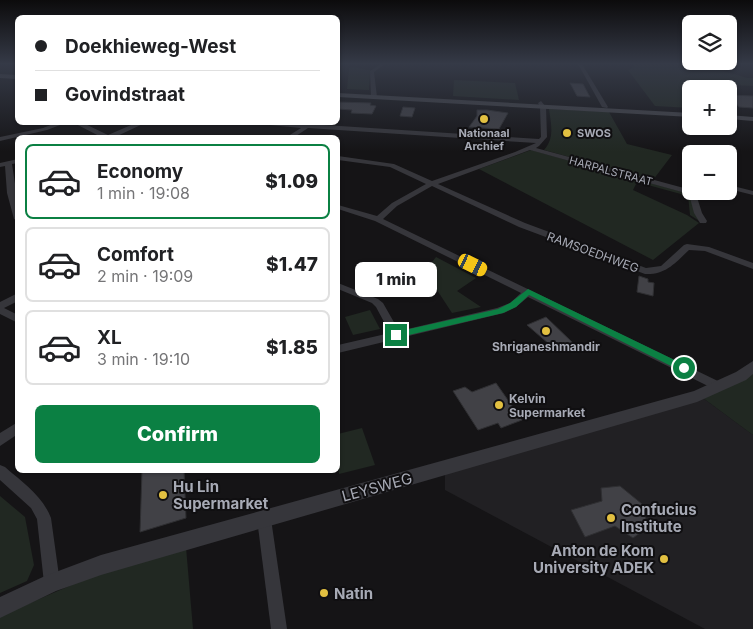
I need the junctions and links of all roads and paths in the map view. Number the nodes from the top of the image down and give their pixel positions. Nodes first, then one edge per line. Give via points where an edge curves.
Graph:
1 (345, 93) edge
2 (597, 93) edge
3 (375, 95) joint
4 (542, 105) junction
5 (605, 107) junction
6 (682, 112) edge
7 (682, 113) edge
8 (737, 114) edge
9 (753, 115) edge
10 (737, 118) edge
11 (753, 119) edge
12 (56, 125) edge
13 (82, 125) edge
14 (137, 125) edge
15 (280, 125) edge
16 (306, 127) junction
17 (104, 135) edge
18 (113, 135) edge
19 (293, 135) edge
20 (0, 138) edge
21 (520, 140) junction
22 (541, 141) junction
23 (530, 148) junction
24 (340, 158) edge
25 (4, 164) edge
26 (431, 184) junction
27 (682, 189) edge
28 (737, 189) edge
29 (14, 192) edge
30 (751, 193) dead end
31 (694, 200) edge
32 (340, 208) edge
33 (378, 219) junction
34 (703, 221) dead end
35 (753, 266) edge
36 (340, 287) edge
37 (528, 292) junction
38 (15, 298) edge
39 (0, 308) edge
40 (15, 318) edge
41 (396, 335) junction
42 (340, 349) edge
43 (753, 366) edge
44 (718, 386) junction
45 (15, 428) edge
46 (0, 440) edge
47 (0, 471) edge
48 (264, 519) junction
49 (52, 583) junction
50 (0, 608) edge
51 (279, 629) edge

1 - 3 main road
2 - 5 street
3 - 4 main road
4 - 5 main road
4 - 7 main road
4 - 22 street via 544,137
5 - 6 main road
8 - 9 main road
10 - 11 main road
12 - 20 street
13 - 17 street
14 - 18 street
15 - 16 street
16 - 19 street
16 - 21 street
21 - 22 street
21 - 23 street
22 - 23 street
23 - 26 street
23 - 27 street, HARPALSTRAAT
24 - 26 street via 387,164
25 - 29 street
26 - 33 street via 404,197
26 - 35 street, RAMSOEDHWEG via 522,225 644,271 662,270 687,247 706,249
28 - 30 street
31 - 34 street via 695,211
32 - 33 street
33 - 37 street
36 - 41 street via 380,305
37 - 41 street via 500,311
37 - 44 street
38 - 39 street
39 - 40 street
41 - 42 street
43 - 44 street, LEYSWEG via 741,376
44 - 48 street, LEYSWEG via 697,396
45 - 46 street
47 - 49 street via 36,503 44,518
48 - 49 street, LEYSWEG via 101,565
48 - 51 street
49 - 50 street, LEYSWEG

